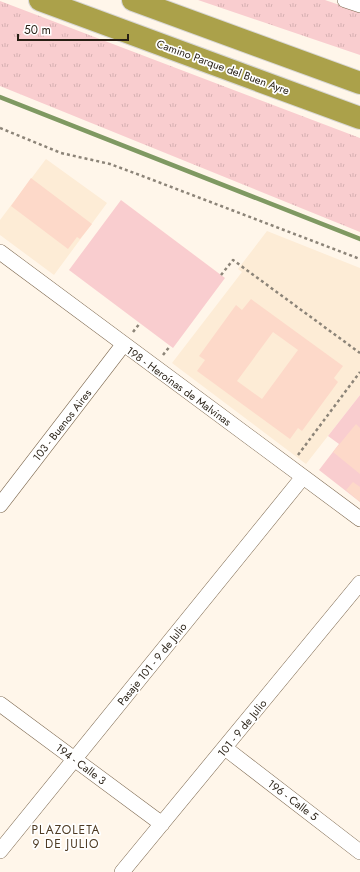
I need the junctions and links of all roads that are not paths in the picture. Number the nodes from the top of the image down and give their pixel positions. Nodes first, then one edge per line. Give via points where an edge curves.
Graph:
1 (40, 0) edge
2 (133, 0) edge
3 (346, 0) edge
4 (360, 5) edge
5 (360, 83) edge
6 (360, 118) edge
7 (0, 252) edge
8 (127, 341) junction
9 (303, 477) junction
10 (0, 505) edge
11 (360, 519) edge
12 (360, 583) edge
13 (0, 704) edge
14 (225, 748) junction
15 (75, 759) junction
16 (162, 824) junction
17 (0, 851) edge
18 (360, 852) edge
19 (122, 872) edge

1 - 6 highway, Camino Parque del Buen Ayre
2 - 5 highway
3 - 4 street
7 - 8 street, 198 - Heroínas de Malvinas
8 - 9 street, 198 - Heroínas de Malvinas
8 - 10 street, 103 - Buenos Aires
9 - 11 street, 198 - Heroínas de Malvinas
9 - 15 street, Pasaje 101 - 9 de Julio
12 - 14 street, 101 - 9 de Julio
13 - 15 street, 194 - Calle 3
14 - 16 street, 101 - 9 de Julio
14 - 18 street, 196 - Calle 5
15 - 16 street, 194 - Calle 3
15 - 17 street, Pasaje 101 - 9 de Julio
16 - 19 street, 101 - 9 de Julio

